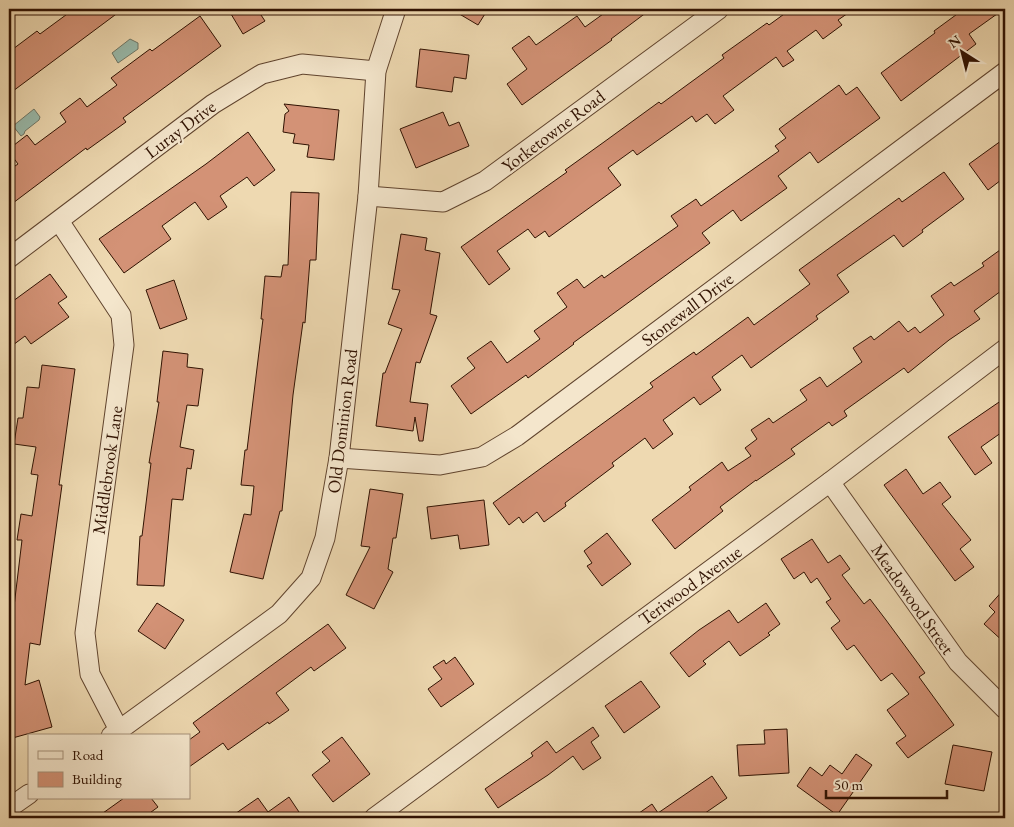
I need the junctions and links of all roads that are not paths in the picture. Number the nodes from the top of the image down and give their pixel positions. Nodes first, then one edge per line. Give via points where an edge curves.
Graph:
1 (396, 9) edge
2 (719, 9) edge
3 (376, 70) junction
4 (1005, 72) edge
5 (368, 196) junction
6 (59, 221) junction
7 (9, 258) edge
8 (1005, 349) edge
9 (339, 458) junction
10 (830, 482) junction
11 (1005, 709) edge
12 (115, 733) edge
13 (28, 795) edge
14 (9, 808) edge
15 (374, 818) edge

1 - 3 street, Old Dominion Road
2 - 5 street, Yorketowne Road via 486,181 443,202
3 - 5 street, Old Dominion Road
3 - 6 street, Luray Drive via 302,64 262,74 213,104
4 - 9 street, Stonewall Drive via 517,436 482,457 440,465
5 - 9 street, Old Dominion Road
6 - 7 street, Luray Drive
6 - 12 street, Middlebrook Lane via 121,315 124,345 85,634 90,674
8 - 10 street, Teriwood Avenue
9 - 12 street, Old Dominion Road via 325,538 311,578 279,614
10 - 11 street, Meadowood Street via 958,662
10 - 15 street, Teriwood Avenue
13 - 14 street

